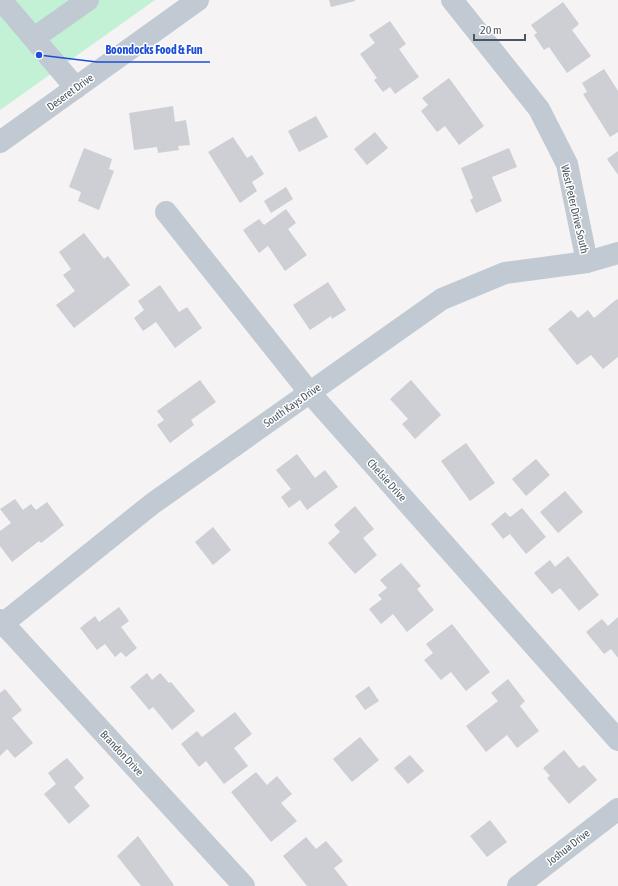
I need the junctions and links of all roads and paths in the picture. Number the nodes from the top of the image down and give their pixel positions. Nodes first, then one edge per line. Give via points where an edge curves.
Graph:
1 (1, 0) edge
2 (198, 0) edge
3 (452, 0) edge
4 (82, 2) edge
5 (34, 38) junction
6 (76, 88) junction
7 (0, 142) edge
8 (166, 212) dead end
9 (618, 252) edge
10 (587, 262) junction
11 (310, 393) junction
12 (1, 623) edge
13 (618, 740) edge
14 (618, 809) edge
15 (523, 885) edge
16 (244, 886) edge

1 - 5 street
2 - 6 street, Deseret Drive
3 - 10 street, West Peter Drive South via 539,109 567,164
4 - 5 street
5 - 6 street
6 - 7 street, Deseret Drive
8 - 11 street, Chelsie Drive
9 - 10 street, South Kays Drive
10 - 11 street, South Kays Drive via 505,272 442,299
11 - 12 street, South Kays Drive via 152,504
11 - 13 street, Chelsie Drive
12 - 16 street, Brandon Drive
14 - 15 street, Joshua Drive

